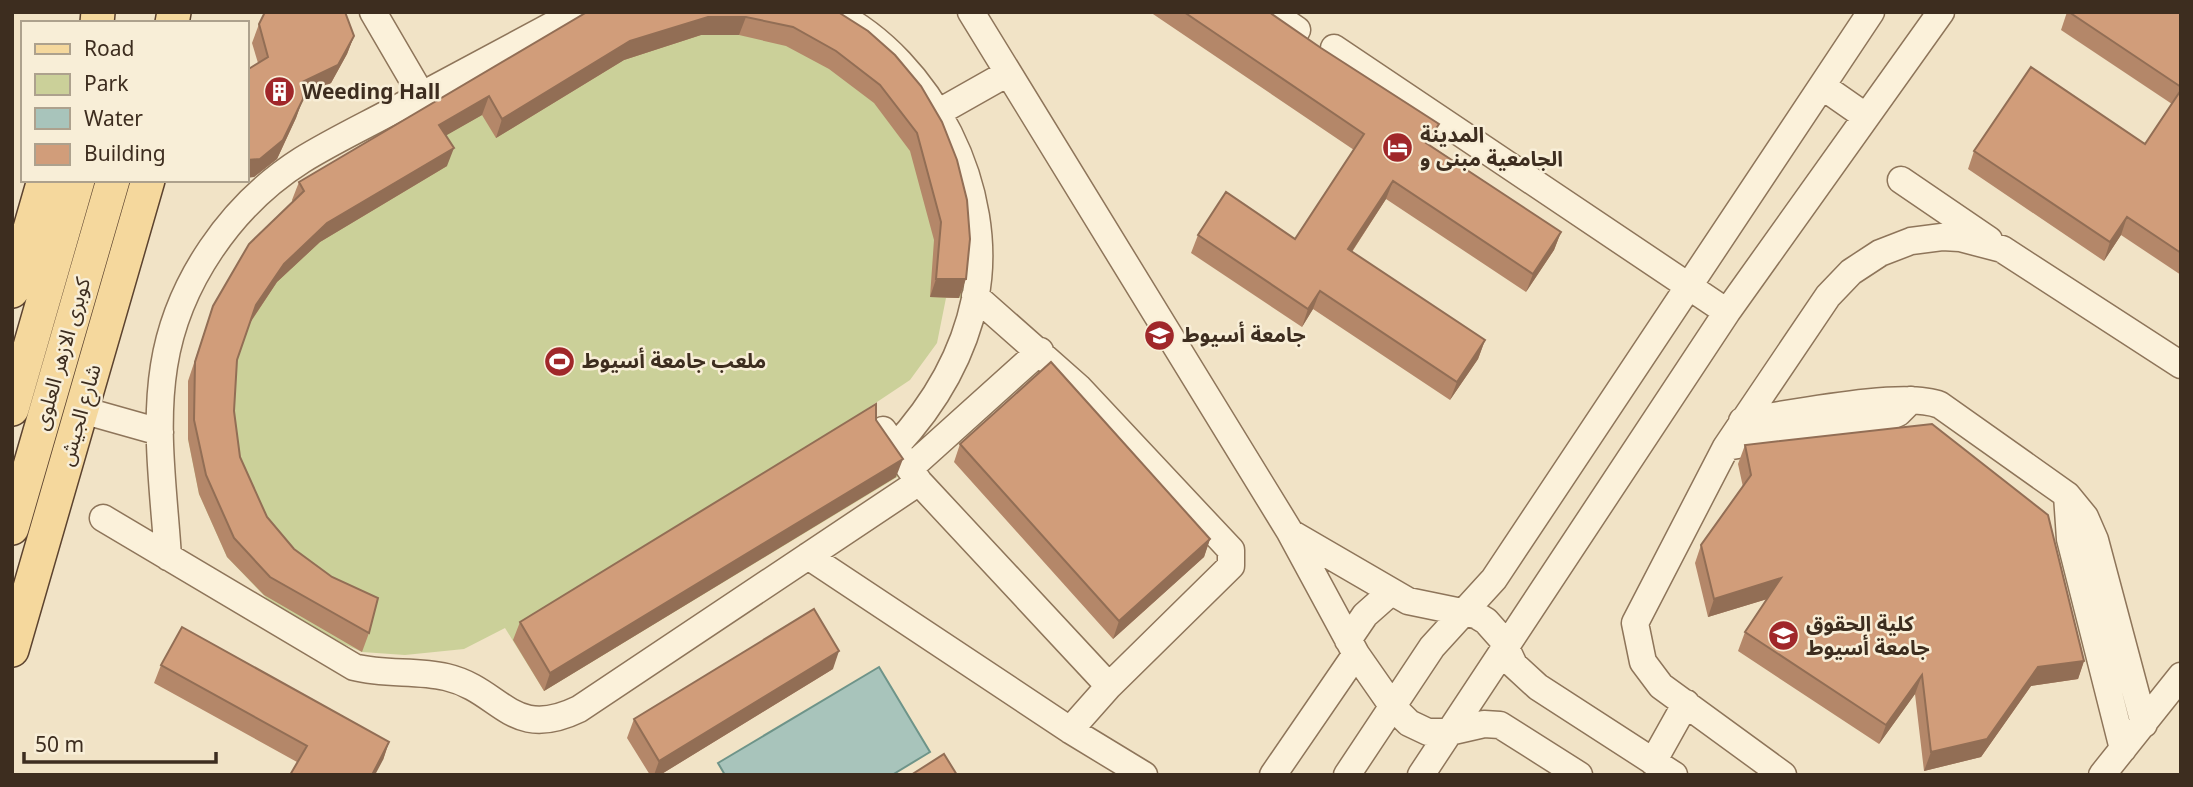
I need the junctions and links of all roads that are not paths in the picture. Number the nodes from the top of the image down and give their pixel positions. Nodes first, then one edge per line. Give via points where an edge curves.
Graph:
1 (373, 12) edge
2 (577, 12) edge
3 (833, 12) edge
4 (971, 12) edge
5 (1271, 12) edge
6 (1871, 12) edge
7 (1941, 12) edge
8 (1297, 30) edge
9 (1334, 48) dead end
10 (1008, 73) junction
11 (1822, 86) junction
12 (422, 96) junction
13 (939, 113) junction
14 (1865, 116) junction
15 (1901, 180) dead end
16 (43, 182) edge
17 (77, 182) edge
18 (147, 182) edge
19 (111, 187) edge
20 (2002, 249) junction
21 (1689, 286) junction
22 (12, 291) edge
23 (975, 296) junction
24 (1727, 312) junction
25 (1040, 351) junction
26 (2181, 365) edge
27 (1912, 399) junction
28 (12, 409) edge
29 (82, 410) junction
30 (1742, 421) junction
31 (160, 432) junction
32 (1726, 447) junction
33 (902, 457) junction
34 (2067, 495) junction
35 (103, 518) dead end
36 (12, 528) edge
37 (1290, 533) junction
38 (808, 556) junction
39 (168, 557) junction
40 (1391, 593) junction
41 (1465, 613) junction
42 (1352, 647) junction
43 (1505, 649) junction
44 (12, 650) edge
45 (2181, 676) edge
46 (1109, 686) junction
47 (1686, 703) junction
48 (1393, 707) junction
49 (2144, 724) junction
50 (1070, 730) junction
51 (1449, 732) junction
52 (2123, 749) junction
53 (1664, 768) edge
54 (1144, 775) edge
55 (1273, 775) edge
56 (1348, 775) edge
57 (1421, 775) edge
58 (1580, 775) edge
59 (1783, 775) edge
60 (2102, 775) edge

1 - 12 lane
2 - 12 lane
3 - 13 lane via 901,62
4 - 10 lane
5 - 8 lane
6 - 11 lane
7 - 14 lane
9 - 21 lane
10 - 13 lane
10 - 37 lane
11 - 14 lane
11 - 21 lane
12 - 31 lane via 302,160 257,194 220,236 191,284 171,336 161,391
13 - 23 lane via 965,170 975,220
14 - 24 lane
15 - 20 lane
16 - 22 main road
17 - 28 main road, كوبرى الازهر العلوى
18 - 29 main road, شارع الجيش
19 - 36 main road, كوبرى الازهر العلوى
20 - 26 lane
20 - 30 lane via 1942,237 1911,240 1880,253 1828,296
21 - 24 lane
21 - 41 lane via 1494,579
23 - 25 lane
23 - 33 lane via 959,352
24 - 43 lane
25 - 33 lane
25 - 46 lane via 1233,557 1231,566
27 - 30 lane
27 - 32 lane via 1881,421
27 - 34 lane via 1940,405
29 - 31 lane
29 - 44 main road, شارع الجيش
30 - 32 lane
31 - 39 lane
32 - 47 lane via 1635,623 1638,647 1651,674
33 - 38 lane
33 - 46 lane
34 - 49 lane via 2085,517 2095,540
34 - 52 lane via 2070,539
35 - 39 lane
37 - 40 lane
37 - 42 lane
38 - 39 lane via 579,709 542,720 514,716 471,687 445,677 384,674 354,667
38 - 50 lane
40 - 41 lane via 1426,607
40 - 42 lane via 1365,615
41 - 43 lane via 1495,629
41 - 48 lane via 1432,647
42 - 48 lane
42 - 55 lane
43 - 51 lane
43 - 53 lane via 1518,671 1538,687
45 - 49 lane
46 - 50 lane
47 - 53 lane
47 - 59 lane
48 - 51 lane via 1418,729
48 - 56 lane
49 - 52 lane
50 - 54 lane
51 - 57 lane
51 - 58 lane via 1500,725
52 - 60 lane

